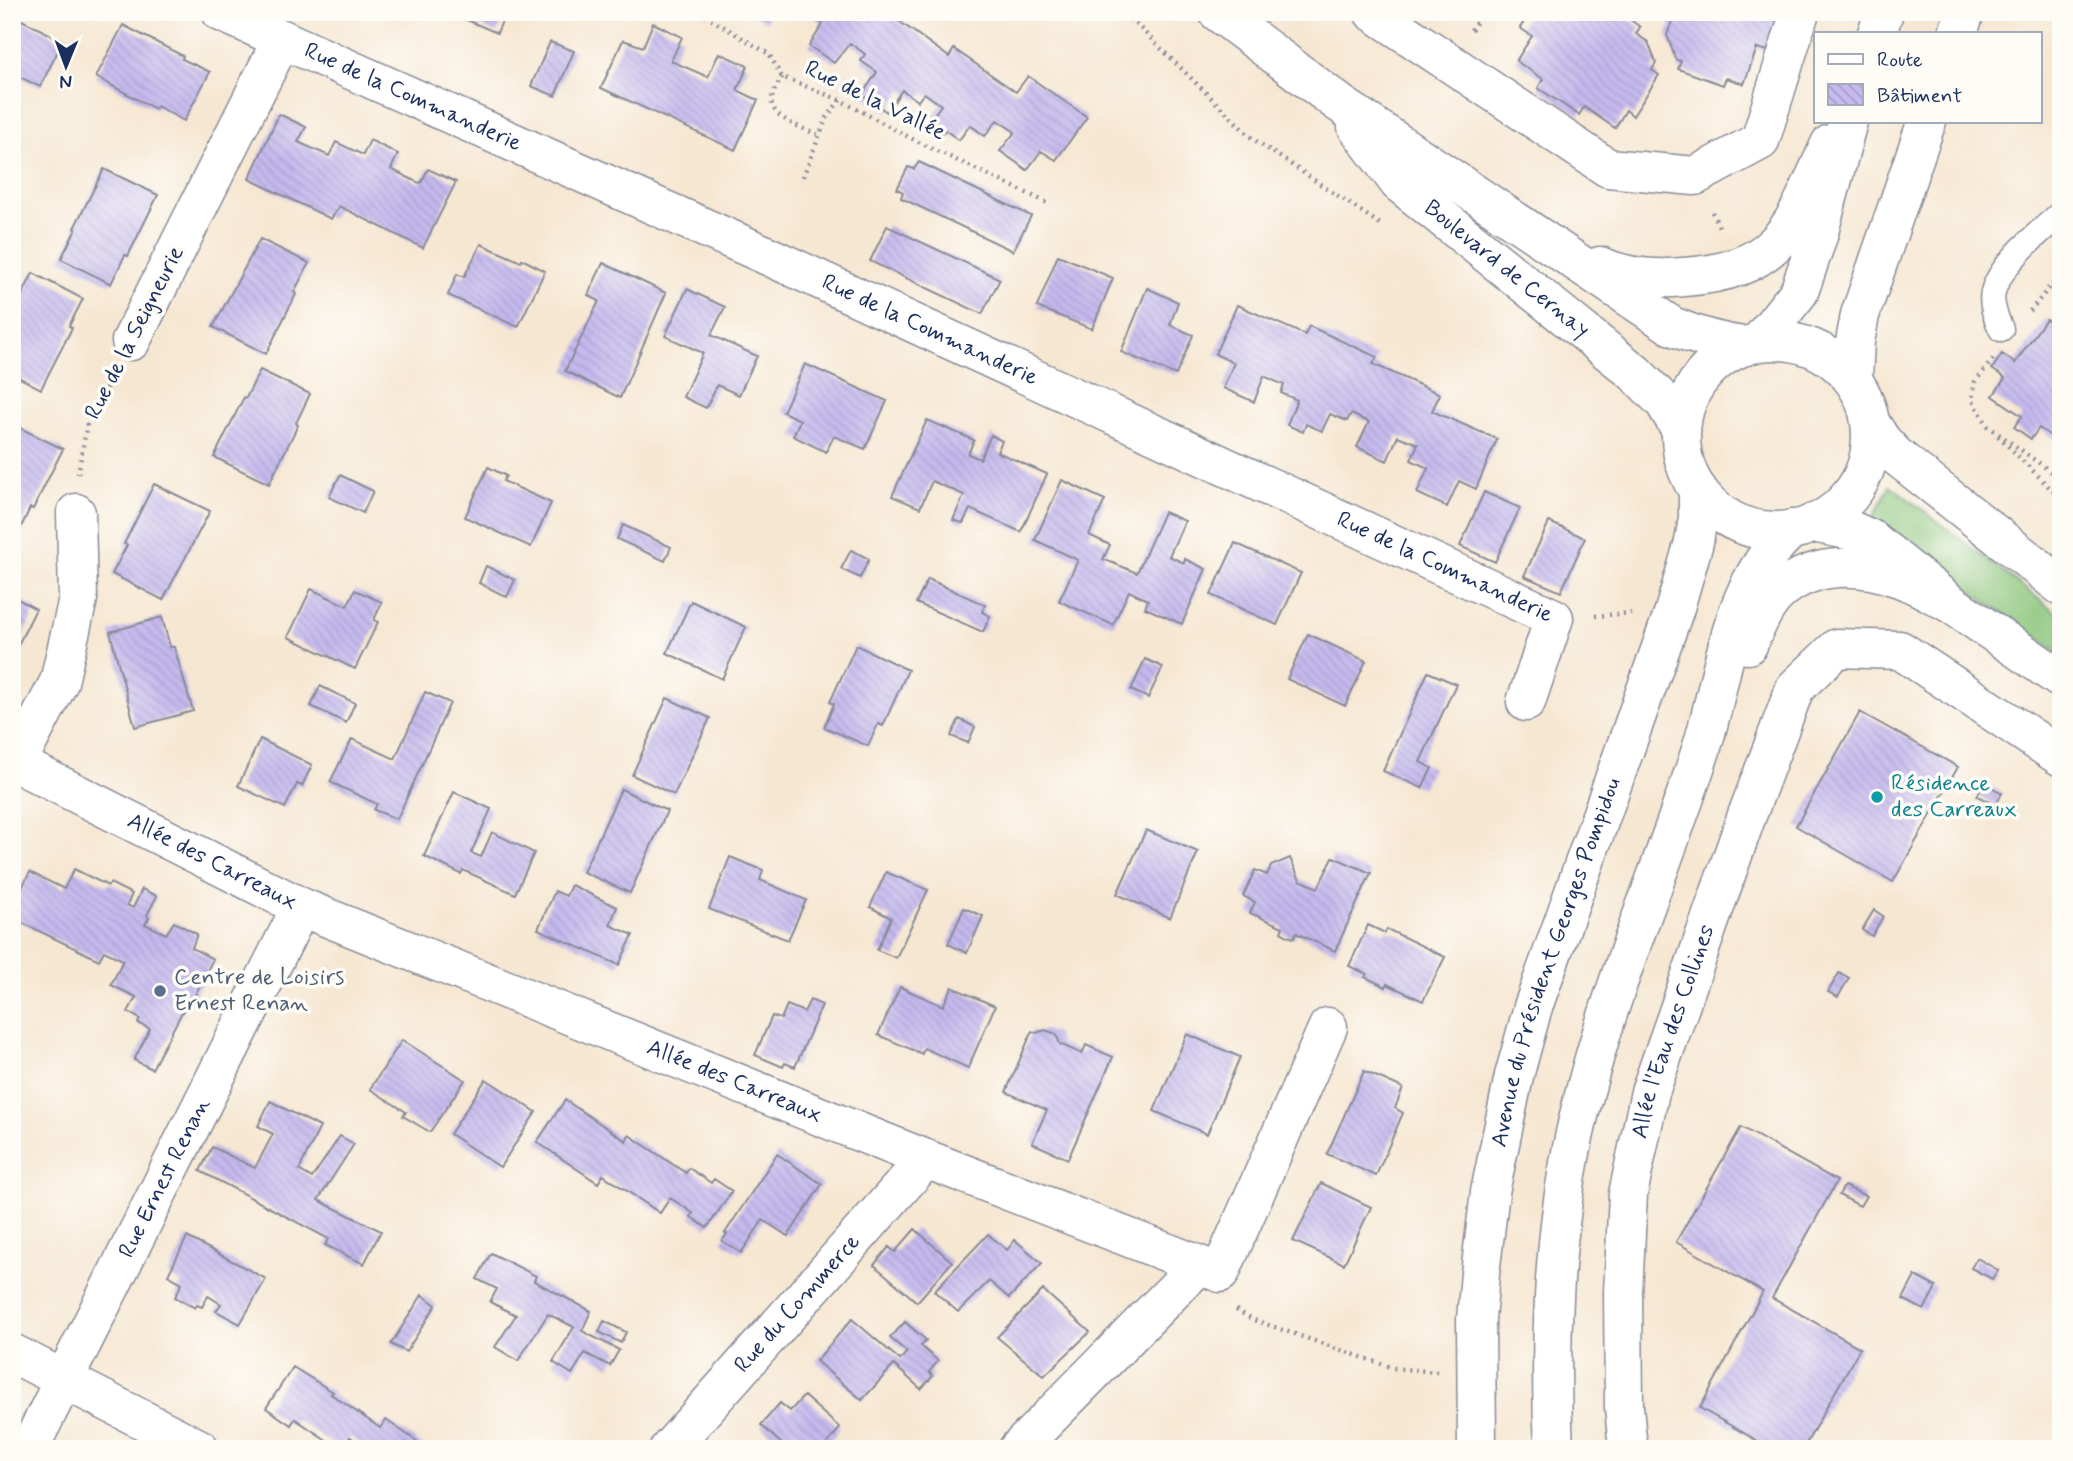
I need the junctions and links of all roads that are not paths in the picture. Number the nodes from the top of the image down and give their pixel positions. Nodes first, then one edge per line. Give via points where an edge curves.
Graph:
1 (221, 12) edge
2 (1218, 12) edge
3 (1373, 12) edge
4 (1800, 12) edge
5 (1884, 12) edge
6 (1965, 12) edge
7 (1877, 32) edge
8 (1958, 32) edge
9 (282, 39) junction
10 (1339, 103) junction
11 (1842, 122) edge
12 (1848, 122) edge
13 (1927, 122) edge
14 (2061, 213) edge
15 (1547, 242) junction
16 (2001, 339) road end
17 (131, 341) road end
18 (1751, 344) junction
19 (1853, 378) junction
20 (1871, 424) junction
21 (1681, 430) junction
22 (1698, 490) junction
23 (76, 513) road end
24 (1802, 526) junction
25 (2061, 586) edge
26 (1950, 603) junction
27 (2061, 679) edge
28 (1526, 702) dead end
29 (1701, 749) junction
30 (2061, 757) edge
31 (15, 762) edge
32 (301, 907) junction
33 (1328, 1027) dead end
34 (926, 1159) junction
35 (1192, 1273) junction
36 (12, 1353) edge
37 (64, 1379) junction
38 (29, 1449) edge
39 (200, 1449) edge
40 (668, 1449) edge
41 (1018, 1449) edge
42 (1477, 1449) edge
43 (1553, 1449) edge
44 (1628, 1449) edge

1 - 9 street, Rue de la Commanderie
2 - 10 street, Boulevard de Cernay
3 - 4 street via 1608,168 1695,176 1760,141
5 - 7 street
6 - 8 street
9 - 17 street, Rue de la Seigneurie
9 - 28 street, Rue de la Commanderie via 781,262 1554,618
10 - 15 street, Boulevard de Cernay
10 - 21 street, Boulevard de Cernay via 1399,183 1635,373 1664,402
11 - 15 street via 1797,217 1761,256 1738,267 1649,279 1615,272
12 - 18 street via 1799,292
13 - 19 street via 1860,315
14 - 16 lane via 2007,265 1993,293
15 - 18 street, Boulevard de Cernay via 1672,326 1702,339
18 - 19 street via 1790,341 1817,350
18 - 21 street via 1718,360 1700,379 1687,401
19 - 20 street
20 - 24 street via 1870,456 1857,486 1836,510
20 - 25 street via 1895,455
21 - 22 street via 1684,458
22 - 24 street via 1710,505 1743,525 1762,530
22 - 42 street, Avenue du Président Georges Pompidou via 1694,542 1674,611 1533,1007 1514,1076 1484,1230 1476,1319
23 - 31 street via 78,599 59,682
24 - 26 street via 1853,531 1871,539
24 - 29 street via 1769,553 1745,594
26 - 27 street
26 - 29 street via 1874,570 1827,568 1790,583 1760,618
29 - 43 street via 1620,981 1574,1138 1561,1213 1551,1381
30 - 44 street, Allée l'Eau des Collines via 1900,650 1836,648 1795,688 1650,1092 1628,1194 1622,1292
31 - 32 street, Allée des Carreaux
32 - 34 street, Allée des Carreaux
32 - 37 street, Rue Ernest Renan
33 - 35 street, Allée des Carreaux via 1220,1273
34 - 35 street, Allée des Carreaux
34 - 40 street, Rue du Commerce
35 - 41 street
36 - 37 street
37 - 38 street, Rue Ernest Renan
37 - 39 street

